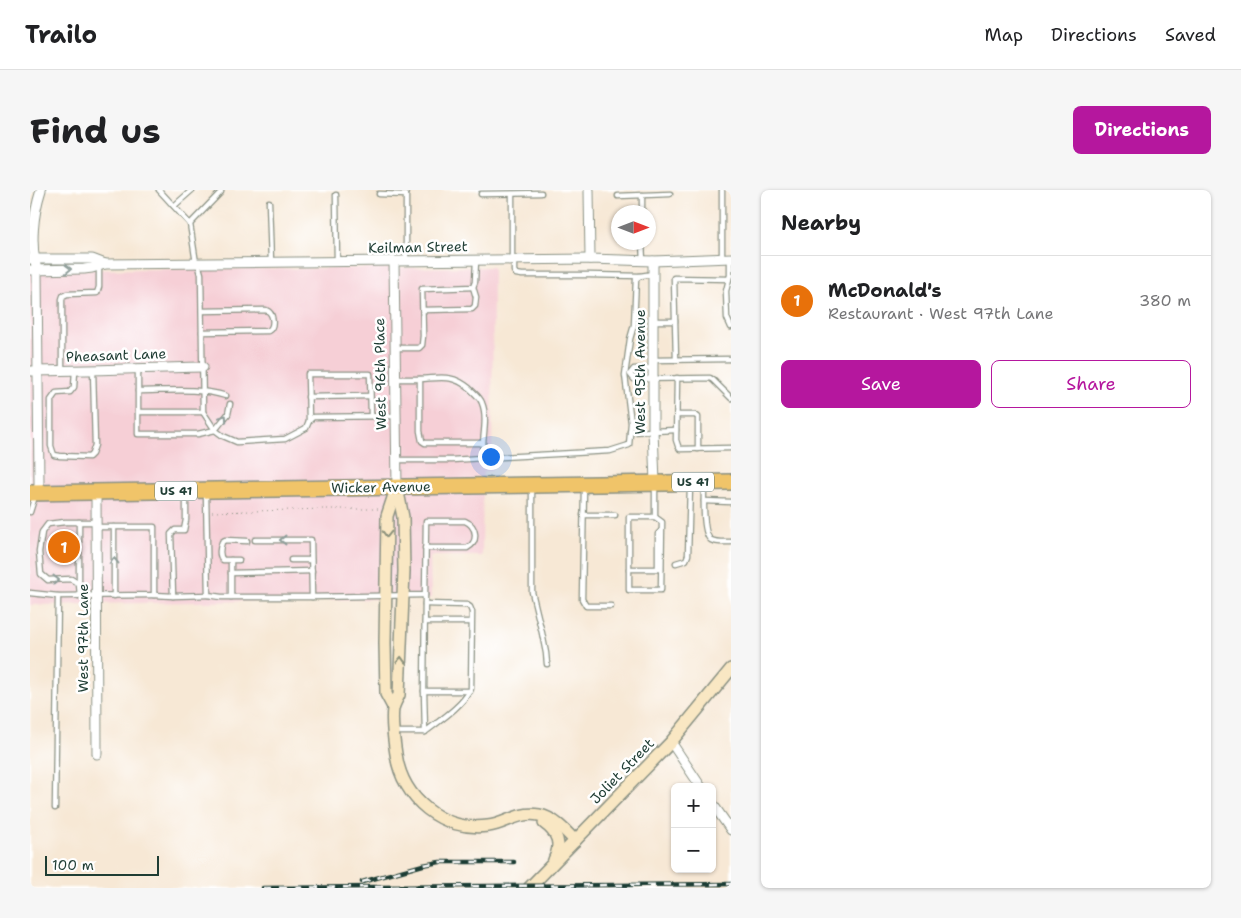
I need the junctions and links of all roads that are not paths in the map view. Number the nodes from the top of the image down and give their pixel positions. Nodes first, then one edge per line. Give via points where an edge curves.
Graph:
1 (40, 190) edge
2 (159, 190) edge
3 (192, 190) edge
4 (221, 190) edge
5 (589, 190) edge
6 (722, 190) edge
7 (541, 193) dead end
8 (380, 194) dead end
9 (482, 194) dead end
10 (512, 194) junction
11 (670, 194) dead end
12 (336, 195) dead end
13 (642, 195) junction
14 (618, 196) dead end
15 (269, 202) dead end
16 (642, 205) edge
17 (174, 206) junction
18 (190, 224) junction
19 (642, 250) edge
20 (728, 258) edge
21 (32, 259) edge
22 (590, 259) junction
23 (476, 260) junction
24 (513, 260) junction
25 (394, 261) junction
26 (406, 261) junction
27 (643, 261) junction
28 (653, 261) junction
29 (270, 262) junction
30 (337, 262) junction
31 (197, 263) junction
32 (102, 265) junction
33 (33, 270) edge
34 (653, 274) junction
35 (640, 276) junction
36 (729, 279) junction
37 (473, 287) junction
38 (423, 310) junction
39 (202, 311) junction
40 (653, 321) junction
41 (675, 321) junction
42 (731, 327) edge
43 (202, 332) junction
44 (395, 348) junction
45 (731, 359) edge
46 (676, 360) junction
47 (653, 364) junction
48 (203, 367) junction
49 (138, 368) junction
50 (93, 370) junction
51 (34, 371) edge
52 (62, 371) junction
53 (75, 371) junction
54 (628, 374) junction
55 (677, 378) junction
56 (395, 379) junction
57 (420, 379) junction
58 (653, 379) junction
59 (203, 390) junction
60 (138, 391) junction
61 (226, 396) dead end
62 (370, 396) junction
63 (308, 397) junction
64 (731, 398) edge
65 (230, 404) dead end
66 (138, 412) junction
67 (203, 412) junction
68 (676, 415) junction
69 (371, 416) junction
70 (396, 416) junction
71 (309, 421) junction
72 (215, 430) junction
73 (653, 430) junction
74 (676, 430) junction
75 (630, 432) junction
76 (483, 443) junction
77 (731, 448) edge
78 (698, 449) junction
79 (482, 458) junction
80 (396, 460) junction
81 (697, 482) junction
82 (731, 482) edge
83 (655, 483) junction
84 (584, 484) junction
85 (532, 485) junction
86 (397, 487) junction
87 (186, 490) junction
88 (206, 490) junction
89 (96, 492) junction
90 (33, 493) edge
91 (704, 501) junction
92 (731, 502) edge
93 (30, 512) edge
94 (584, 515) junction
95 (615, 515) dead end
96 (655, 517) junction
97 (79, 522) junction
98 (96, 524) junction
99 (114, 527) junction
100 (255, 540) dead end
101 (247, 541) dead end
102 (731, 542) edge
103 (425, 548) junction
104 (231, 560) junction
105 (239, 560) dead end
106 (291, 560) dead end
107 (311, 560) junction
108 (676, 563) dead end
109 (629, 569) junction
110 (660, 569) junction
111 (312, 571) junction
112 (231, 573) junction
113 (79, 584) junction
114 (30, 592) edge
115 (154, 595) junction
116 (208, 595) junction
117 (403, 595) junction
118 (425, 595) junction
119 (58, 596) junction
120 (80, 596) junction
121 (96, 596) junction
122 (114, 596) junction
123 (173, 596) junction
124 (231, 596) junction
125 (386, 596) junction
126 (312, 597) junction
127 (425, 604) junction
128 (611, 606) dead end
129 (425, 622) junction
130 (472, 622) junction
131 (547, 664) dead end
132 (731, 670) edge
133 (424, 691) junction
134 (470, 691) junction
135 (393, 707) junction
136 (394, 732) junction
137 (425, 732) junction
138 (671, 742) junction
139 (97, 754) dead end
140 (698, 783) edge
141 (55, 808) dead end
142 (716, 809) edge
143 (533, 814) junction
144 (731, 830) edge
145 (575, 840) junction
146 (553, 864) junction
147 (529, 888) edge

1 - 21 street
2 - 17 lane
3 - 17 lane
4 - 18 lane
5 - 22 street
6 - 20 lane
7 - 10 lane
8 - 26 lane via 406,195
9 - 10 lane
10 - 24 lane
11 - 13 lane
12 - 30 lane
13 - 14 lane
13 - 16 lane
15 - 29 lane
17 - 18 lane
18 - 31 lane
19 - 27 lane
20 - 28 street, Keilman Street
20 - 36 lane
21 - 32 street, Keilman Street via 92,259
21 - 33 street
22 - 24 street, Keilman Street
22 - 27 street, Keilman Street
23 - 24 street, Keilman Street
23 - 26 street, Keilman Street
23 - 37 lane
24 - 35 lane via 514,271 522,275
25 - 26 street, Keilman Street
25 - 30 street, Keilman Street
25 - 44 street, West 96th Place
27 - 28 street, Keilman Street
28 - 34 street, West 95th Avenue
29 - 30 street, Keilman Street
29 - 31 street, Keilman Street
31 - 32 street, Keilman Street
31 - 39 lane via 201,274
33 -> 32 street, Keilman Street via 84,269
32 - 52 lane via 97,293 63,296
33 - 51 street
34 - 35 lane
34 - 40 street, West 95th Avenue
35 - 54 lane via 636,279
36 - 41 lane via 674,278
36 - 42 lane via 727,318
37 - 38 lane via 422,290
37 - 38 lane via 476,297 472,310
38 - 44 lane via 422,345 419,348
39 - 43 lane
39 - 43 lane via 266,310 272,314 272,328 268,331
40 - 41 lane
40 - 47 street, West 95th Avenue
41 - 46 lane
43 - 48 lane
44 - 56 street, West 96th Place
45 - 46 lane
46 - 47 lane
47 - 54 lane
47 - 58 street, West 95th Avenue
48 - 49 street, Pheasant Lane
48 - 59 lane
49 - 50 street, Pheasant Lane
49 - 60 lane
50 - 53 street, Pheasant Lane
50 - 53 lane via 95,445 89,457 54,455 51,446 51,400 56,393 70,392 74,387
51 - 52 street, Pheasant Lane
51 - 90 street via 39,485
52 - 53 street, Pheasant Lane
54 - 58 lane via 634,379
54 - 75 lane
55 - 58 lane
55 - 64 lane via 710,378
55 - 68 lane
56 - 57 lane
56 - 70 street, West 96th Place
57 - 76 lane via 455,379 475,394 484,413
57 - 76 lane via 422,441
58 - 73 street, West 95th Avenue
59 - 60 lane
59 - 61 lane
59 - 67 lane
60 - 66 lane
62 - 63 lane
62 - 63 lane via 370,374 308,374
62 - 69 lane
63 - 71 lane
72 -> 65 lane via 228,414
66 - 67 lane
66 - 72 lane via 138,434 198,434
67 - 72 lane
68 - 74 lane
68 - 78 lane via 698,417
69 - 70 lane
69 - 71 lane via 313,417
70 - 80 street, West 96th Place
71 - 72 lane via 306,428 285,439 257,442 237,442
73 - 74 lane
73 - 75 lane
73 - 83 street, West 95th Avenue
74 - 78 lane via 680,449
75 - 79 lane via 629,445 610,451
76 - 79 lane
77 - 78 lane
79 - 80 lane
80 - 86 street, West 96th Place
81 - 82 highway, Wicker Avenue / US 41
81 - 83 highway, Wicker Avenue / US 41
81 - 91 lane
81 - 108 lane via 688,555 686,560
83 - 84 highway, Wicker Avenue / US 41
83 - 96 lane
84 - 85 highway, Wicker Avenue / US 41
84 - 94 lane
85 - 86 highway, Wicker Avenue / US 41
85 - 131 lane via 532,592
86 - 88 highway, Wicker Avenue / US 41
86 - 117 street, West 96th Place via 403,517
86 -> 125 street, West 96th Place via 387,516
87 - 88 highway, Wicker Avenue / US 41
87 - 89 highway, Wicker Avenue / US 41
87 - 123 lane via 184,530 175,530 171,534
88 - 116 lane
89 - 90 highway, Wicker Avenue / US 41
89 - 98 street, West 97th Lane
90 - 93 lane
91 - 92 lane
91 - 102 lane via 706,535 712,540
94 - 95 lane
94 - 128 lane via 582,599 586,606
96 - 109 lane via 629,517
96 - 110 lane via 662,522 662,531 658,534
97 - 98 lane
97 - 113 lane
97 -> 113 lane via 48,524 42,532 39,552 41,574 48,580 71,579
98 - 99 lane
98 - 121 street, West 97th Lane
99 - 115 lane via 154,527
122 -> 99 lane
107 -> 100 lane via 311,540
101 - 104 lane via 222,542 221,558
103 - 103 lane via 426,520 465,521 474,528 475,539 467,548
103 - 118 lane
104 - 105 lane
104 - 112 lane
106 - 107 lane
107 - 111 lane
109 - 110 lane
109 - 110 lane via 629,590 661,590
111 - 112 lane
111 - 126 lane
112 - 124 lane
113 - 120 lane
114 - 119 lane
115 - 122 lane
115 - 123 lane
116 - 123 lane
116 - 124 lane
117 - 118 lane
117 - 125 lane
135 -> 117 street, West 96th Place via 400,695
118 - 127 lane
119 - 120 lane
119 - 141 lane
120 - 121 lane
121 - 122 lane
121 - 139 street, West 97th Lane
124 - 126 lane
125 - 126 lane
125 - 135 street, West 96th Place via 386,694
127 - 129 lane
127 - 130 lane via 467,604 472,612
129 - 130 lane
129 - 133 lane
130 - 134 lane
132 - 138 street, Joliet Street
133 - 134 lane
133 - 137 lane
134 - 137 lane via 459,705
135 - 136 street, West 96th Place
136 - 137 lane
136 - 143 street, West 96th Place via 404,783 415,798 442,819 472,827
138 - 140 street
138 - 145 street, Joliet Street
142 - 144 street
143 - 145 street via 551,819
143 - 146 street via 553,830 558,844
145 - 146 street, Joliet Street
146 - 147 street, Joliet Street

